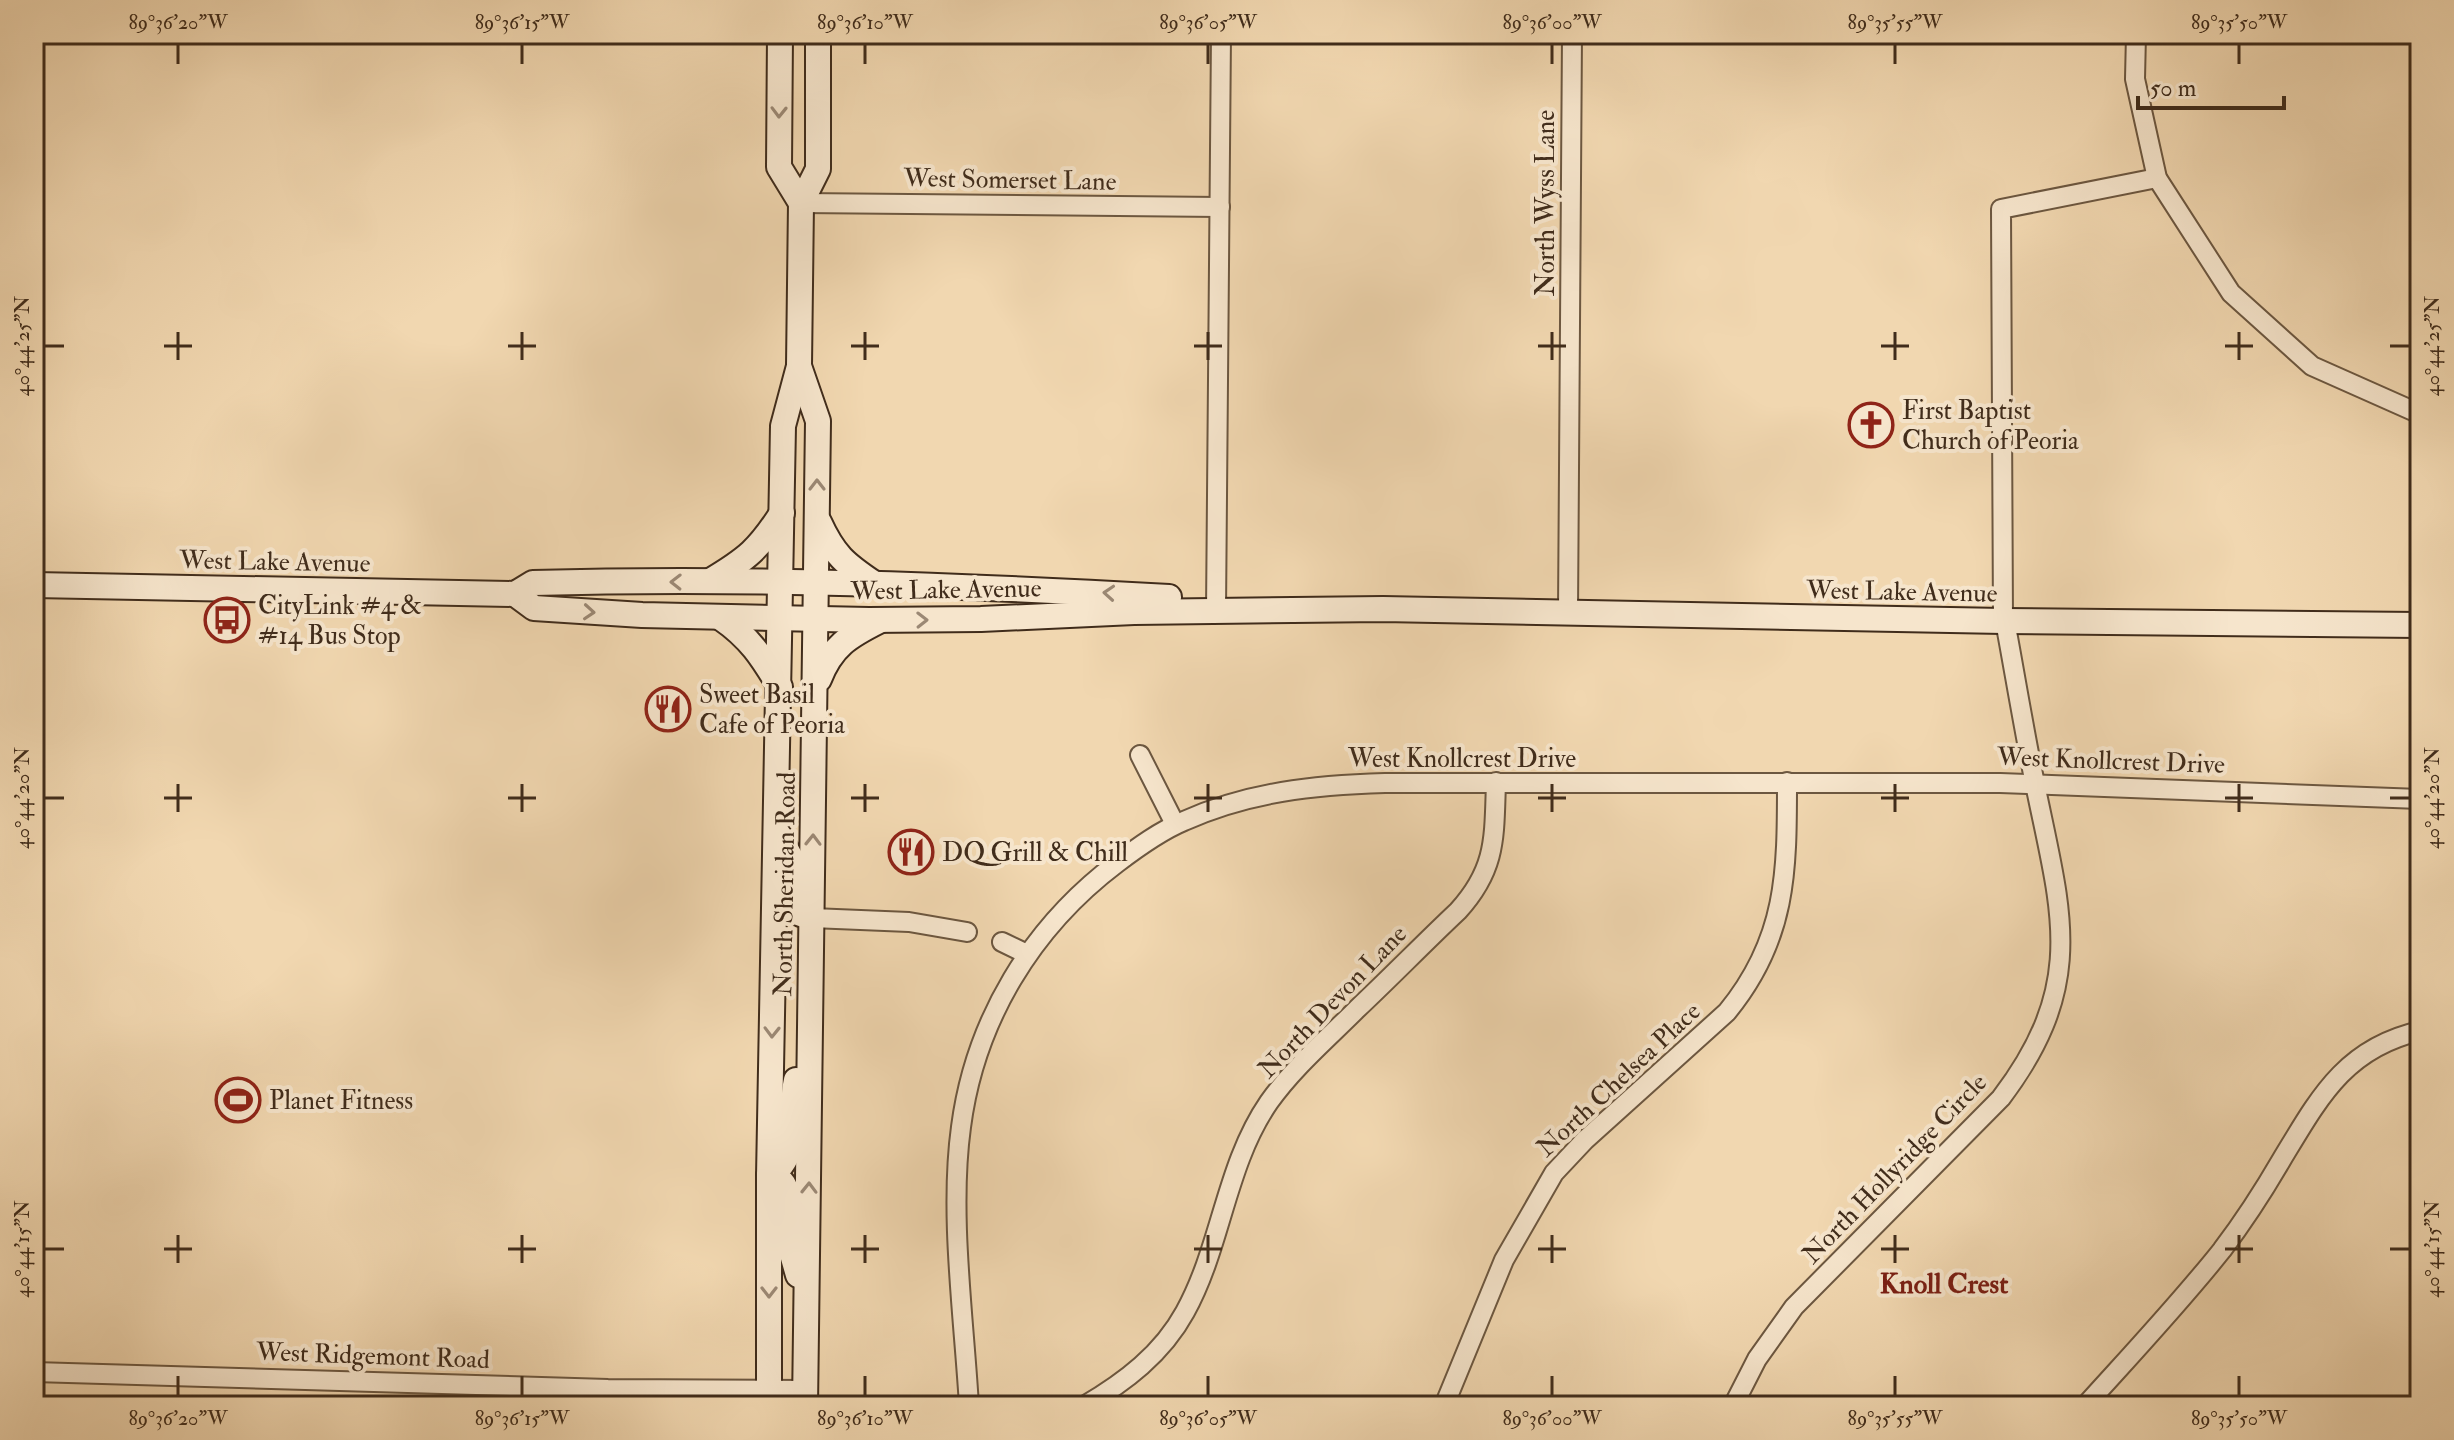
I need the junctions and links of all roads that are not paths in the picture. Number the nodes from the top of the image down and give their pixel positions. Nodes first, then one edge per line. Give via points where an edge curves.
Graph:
1 (780, 34) edge
2 (818, 34) edge
3 (1221, 34) edge
4 (1572, 34) edge
5 (2136, 34) edge
6 (2157, 178) junction
7 (801, 203) junction
8 (1220, 207) junction
9 (799, 366) junction
10 (2420, 414) edge
11 (782, 513) junction
12 (817, 518) junction
13 (708, 582) junction
14 (782, 582) junction
15 (816, 583) junction
16 (875, 584) junction
17 (34, 585) edge
18 (515, 594) junction
19 (1216, 605) junction
20 (1568, 613) junction
21 (721, 618) junction
22 (781, 618) junction
23 (816, 619) junction
24 (881, 620) junction
25 (2004, 621) junction
26 (2420, 625) edge
27 (780, 687) junction
28 (815, 688) junction
29 (1140, 755) dead end
30 (1496, 782) junction
31 (1787, 782) junction
32 (2035, 783) junction
33 (2420, 799) edge
34 (1175, 824) junction
35 (777, 830) junction
36 (812, 918) junction
37 (967, 932) dead end
38 (1002, 942) dead end
39 (1027, 954) junction
40 (2420, 1031) edge
41 (811, 1038) junction
42 (769, 1176) junction
43 (807, 1305) junction
44 (34, 1372) edge
45 (610, 1397) edge
46 (769, 1398) edge
47 (806, 1398) edge
48 (969, 1406) edge
49 (1084, 1406) edge
50 (1444, 1406) edge
51 (1733, 1406) edge
52 (2085, 1406) edge

1 -> 7 main road via 779,167
2 - 7 main road, North Sheridan Road via 818,169
3 - 8 street
4 - 20 street, North Wyss Lane
5 - 6 street via 2135,79
6 - 10 street via 2231,293 2300,356
6 - 25 street, North Hollyridge Circle via 2001,209
7 - 8 street, West Somerset Lane
7 - 9 main road, North Sheridan Road
8 - 19 street
9 - 11 main road, North Sheridan Road via 783,426
12 -> 9 main road, North Sheridan Road via 818,421
11 - 13 main road via 763,544
11 - 14 main road, North Sheridan Road
12 - 15 main road, North Sheridan Road
12 - 16 main road via 831,547
13 - 14 main road, West Lake Avenue
13 -> 18 main road, West Lake Avenue via 533,583
14 - 15 main road, West Lake Avenue
14 - 22 main road, North Sheridan Road
15 - 16 main road, West Lake Avenue
15 - 23 main road, North Sheridan Road
19 -> 16 main road, West Lake Avenue via 1085,592
17 - 18 main road, West Lake Avenue
18 -> 21 main road, West Lake Avenue via 534,608
19 - 20 main road, West Lake Avenue
24 -> 19 main road, West Lake Avenue
20 - 25 main road, West Lake Avenue
21 - 22 main road, West Lake Avenue
21 - 27 main road via 755,646
22 - 23 main road, West Lake Avenue
22 - 27 main road, North Sheridan Road
23 - 24 main road, West Lake Avenue
23 - 28 main road, North Sheridan Road
24 - 28 main road via 852,634 828,656
25 - 26 main road, West Lake Avenue
25 - 32 street, North Hollyridge Circle
27 - 35 main road, North Sheridan Road
36 -> 28 main road, North Sheridan Road
29 - 34 street
30 - 31 street, West Knollcrest Drive
30 - 34 street, West Knollcrest Drive via 1308,787 1257,796
30 - 49 street, North Devon Lane via 1491,854 1479,884 1271,1100 1239,1160 1199,1282 1180,1321 1140,1368
31 - 32 street, West Knollcrest Drive
31 - 50 street, North Chelsea Place via 1783,892 1760,963 1727,1012 1554,1173 1509,1250
32 - 33 street, West Knollcrest Drive
32 - 51 street, North Hollyridge Circle via 2062,935 2054,995 2034,1047 1993,1107 1794,1307 1757,1359
34 - 39 street, West Knollcrest Drive via 1083,891
35 - 36 main road via 792,860 795,909
35 -> 42 main road, North Sheridan Road
36 - 37 street via 909,922
36 - 41 main road, North Sheridan Road
38 - 39 street
39 - 48 street, West Knollcrest Drive via 980,1045 961,1128 957,1196
40 - 52 street via 2373,1048 2333,1081 2228,1242
41 - 42 main road via 794,1087 792,1144 783,1167
43 -> 41 main road, North Sheridan Road
42 - 43 main road via 783,1183 789,1195 792,1254
42 -> 46 main road, North Sheridan Road
43 - 47 main road, North Sheridan Road
44 - 45 street, West Ridgemont Road
45 - 46 street, West Ridgemont Road
46 - 47 street, West Ridgemont Road

